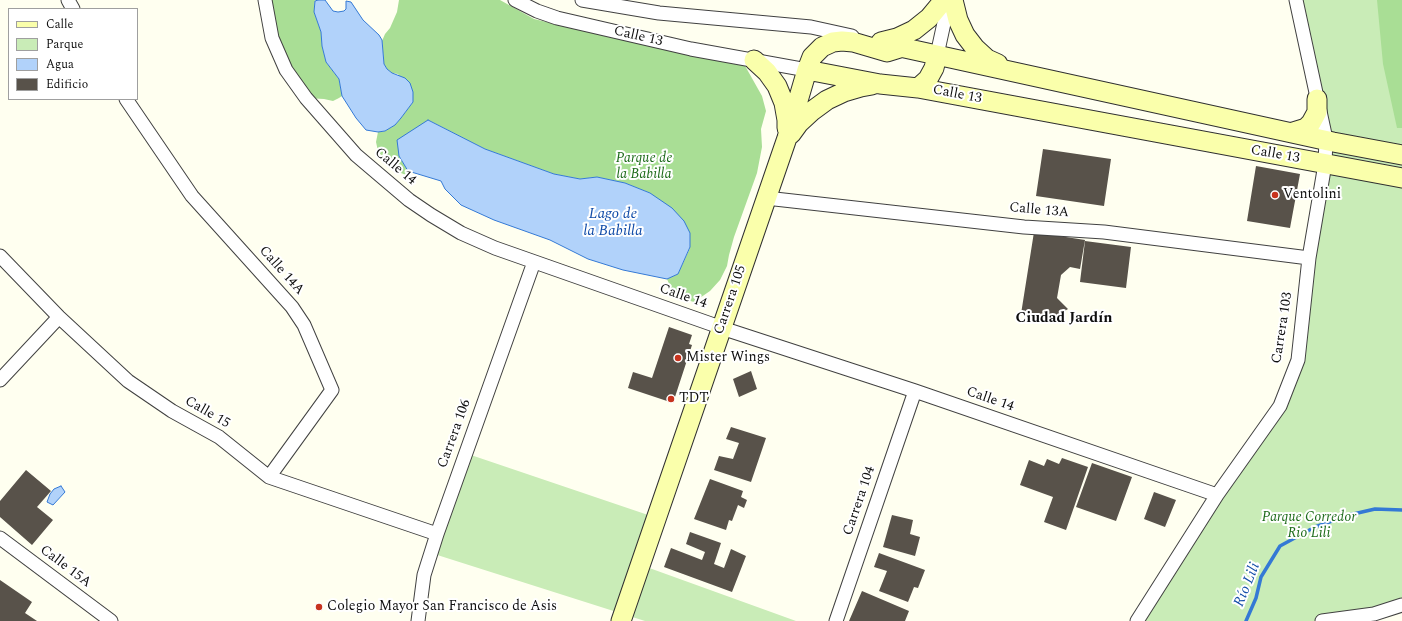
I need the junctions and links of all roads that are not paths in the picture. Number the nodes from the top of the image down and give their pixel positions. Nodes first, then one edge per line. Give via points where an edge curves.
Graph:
1 (265, 0) edge
2 (515, 0) edge
3 (582, 0) edge
4 (944, 0) edge
5 (949, 0) edge
6 (953, 0) edge
7 (1296, 0) edge
8 (881, 42) junction
9 (903, 47) junction
10 (937, 55) junction
11 (754, 60) junction
12 (807, 70) junction
13 (1010, 70) junction
14 (880, 84) junction
15 (918, 88) junction
16 (1317, 99) junction
17 (127, 100) edge
18 (1293, 132) junction
19 (787, 138) junction
20 (1326, 139) junction
21 (1397, 154) edge
22 (1325, 164) junction
23 (1399, 177) edge
24 (766, 198) junction
25 (0, 256) edge
26 (1309, 258) junction
27 (534, 262) junction
28 (59, 317) junction
29 (722, 328) junction
30 (0, 380) edge
31 (916, 391) junction
32 (269, 477) junction
33 (1216, 495) junction
34 (437, 534) junction
35 (0, 538) edge
36 (1402, 605) edge
37 (111, 621) edge
38 (418, 621) edge
39 (622, 621) edge
40 (836, 621) edge
41 (1137, 621) edge
42 (1322, 621) edge

1 - 27 street, Calle 14 via 272,38 286,70 306,98 356,155 409,200 431,215 461,233
2 - 11 street, Calle 13 via 557,18 691,49
3 - 8 street, Calle 13 via 659,13 811,27
4 - 8 main road via 929,18 914,30
5 - 10 street
6 - 13 main road via 958,20 975,48 987,59
7 - 16 street, Carrera 103
8 - 9 main road, Calle 13
9 - 10 main road, Calle 13
9 - 12 main road, Carrera 105 via 887,52 854,42 833,42 822,47 812,57
10 - 13 main road, Calle 13
10 - 15 main road via 928,79
11 - 12 street, Calle 13
11 - 19 main road via 767,72 782,97 788,120
12 - 14 main road, Calle 13
12 - 19 main road, Carrera 105
13 - 18 main road, Calle 13
14 - 15 main road, Calle 13
14 - 19 main road via 844,92 827,100 799,123
15 - 22 main road, Calle 13
16 - 18 main road via 1317,112 1311,123 1306,128
16 - 20 street, Carrera 103
17 - 32 street, Calle 14A via 192,196 292,307 304,325 332,390
18 - 20 main road, Calle 13
19 - 24 main road, Carrera 105
20 - 21 main road, Calle 13
20 - 22 street, Carrera 103
22 - 23 main road, Calle 13
22 - 26 street, Carrera 103
24 - 26 street, Calle 13A via 1024,227 1104,232
24 - 29 main road, Carrera 105
25 - 28 street, Calle 15
26 - 33 street, Carrera 103 via 1298,360 1280,406
27 - 29 street, Calle 14
27 - 34 street, Carrera 106
28 - 30 street
28 - 32 street, Calle 15 via 128,381 172,411 219,437
29 - 31 street, Calle 14
29 - 39 main road, Carrera 105
31 - 33 street, Calle 14
31 - 40 street, Carrera 104
32 - 34 street, Calle 15
33 - 41 street, Carrera 103
34 - 38 street, Carrera 106 via 424,575
35 - 37 street, Calle 15A
36 - 42 street via 1374,614

